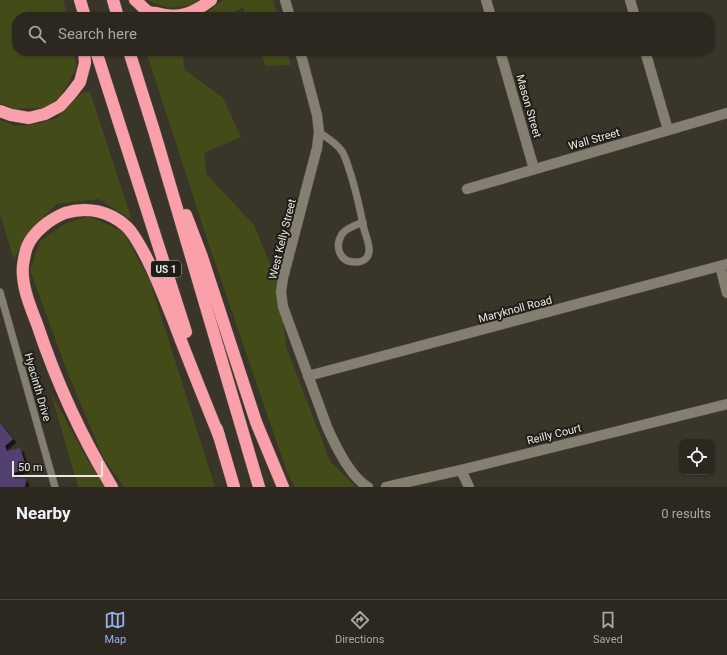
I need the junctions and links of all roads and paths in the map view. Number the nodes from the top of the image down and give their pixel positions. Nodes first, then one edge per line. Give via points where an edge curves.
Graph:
1 (79, 0) edge
2 (113, 0) edge
3 (135, 0) edge
4 (211, 0) edge
5 (285, 0) edge
6 (486, 0) edge
7 (630, 0) edge
8 (80, 12) edge
9 (83, 12) edge
10 (117, 12) edge
11 (151, 12) edge
12 (192, 12) edge
13 (289, 12) edge
14 (489, 12) edge
15 (634, 12) edge
16 (84, 56) edge
17 (98, 56) edge
18 (131, 56) edge
19 (301, 56) edge
20 (501, 56) edge
21 (646, 56) edge
22 (0, 111) edge
23 (727, 113) edge
24 (668, 130) junction
25 (319, 132) junction
26 (155, 134) junction
27 (534, 168) junction
28 (467, 188) dead end
29 (363, 222) junction
30 (724, 265) edge
31 (0, 292) edge
32 (727, 293) edge
33 (308, 376) junction
34 (727, 404) edge
35 (219, 436) junction
36 (461, 470) junction
37 (56, 487) edge
38 (112, 487) edge
39 (234, 487) edge
40 (259, 487) edge
41 (283, 487) edge
42 (368, 487) edge
43 (386, 487) edge
44 (468, 487) edge

1 - 8 highway
1 - 9 highway
2 - 10 highway
3 - 11 highway
4 - 12 highway
5 - 13 street
6 - 14 street
7 - 15 street
16 - 22 highway via 80,82 60,106 45,114 29,118
17 - 35 highway, US 1
18 - 26 highway, US 1
19 - 25 street, West Kelly Street
20 - 27 street, Mason Street
21 - 24 street
23 - 24 street, Wall Street
24 - 27 street, Wall Street
25 - 29 lane via 335,143 346,158
25 - 33 street, West Kelly Street via 318,148 281,292 283,307
26 - 40 highway, US 1
26 - 41 highway via 202,257 256,422
27 - 28 street, Wall Street
29 - 29 lane via 370,251 364,261 354,263 340,254 338,244 342,233
30 - 32 street
30 - 33 street, Maryknoll Road
31 - 37 lane, Hyacinth Drive
33 - 42 street, West Kelly Street via 335,445 361,483
34 - 36 street, Reilly Court
35 - 38 highway via 158,280 127,228 114,217 99,211 83,210 50,221 36,232 27,247 23,266 24,284 59,383 90,449
35 - 39 highway, US 1
36 - 43 street, Reilly Court
36 - 44 street

